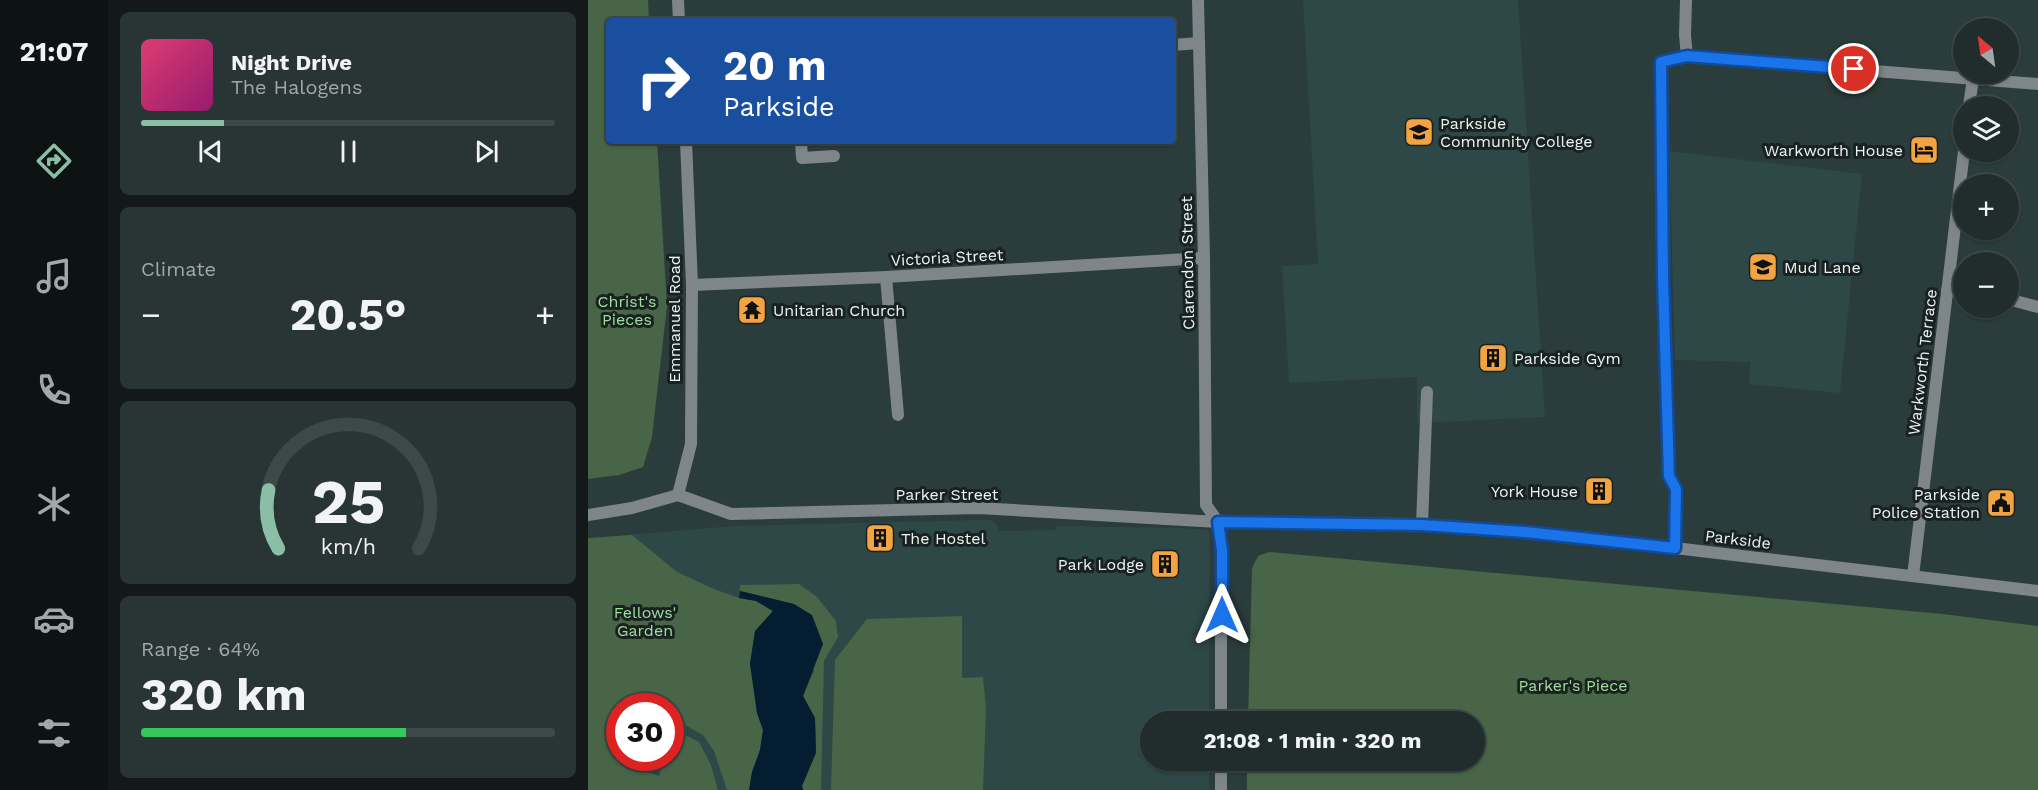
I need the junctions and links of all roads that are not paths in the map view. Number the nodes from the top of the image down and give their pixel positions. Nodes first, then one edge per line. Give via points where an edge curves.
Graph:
1 (678, 0) edge
2 (1198, 0) edge
3 (1686, 0) edge
4 (680, 18) edge
5 (1199, 43) junction
6 (1176, 45) edge
7 (1687, 56) junction
8 (1953, 77) edge
9 (2019, 83) edge
10 (2038, 84) edge
11 (686, 144) edge
12 (801, 144) edge
13 (834, 156) dead end
14 (1963, 162) edge
15 (1204, 258) junction
16 (886, 277) junction
17 (692, 285) junction
18 (1947, 290) junction
19 (1953, 291) edge
20 (2019, 302) edge
21 (2038, 307) edge
22 (1427, 392) dead end
23 (897, 415) dead end
24 (678, 495) junction
25 (588, 515) edge
26 (1218, 522) junction
27 (1422, 525) junction
28 (1675, 548) junction
29 (1913, 576) junction
30 (2038, 591) edge
31 (1221, 711) edge
32 (1221, 771) edge
33 (1221, 790) edge

1 - 4 street
2 - 5 street, Clarendon Street
3 - 7 street
5 - 6 street
5 - 15 street, Clarendon Street
7 - 8 street
7 - 28 street via 1661,62 1663,277 1669,476 1676,489
9 - 10 street
11 - 17 street, Emmanuel Road
12 - 13 street via 802,158
14 - 18 street, Warkworth Terrace
15 - 16 street, Victoria Street
15 - 26 street, Clarendon Street via 1206,505
16 - 17 street, Victoria Street
16 - 23 street
17 - 24 street, Emmanuel Road via 691,444
18 - 19 street
18 - 29 street, Warkworth Terrace
20 - 21 street
22 - 27 street
24 - 25 street
24 - 26 street, Parker Street via 731,514 978,507
26 - 27 street, Parkside
26 - 31 street, Clarendon Street via 1222,550
27 - 28 street, Parkside
28 - 29 street, Parkside
29 - 30 street, Parkside
32 - 33 street

